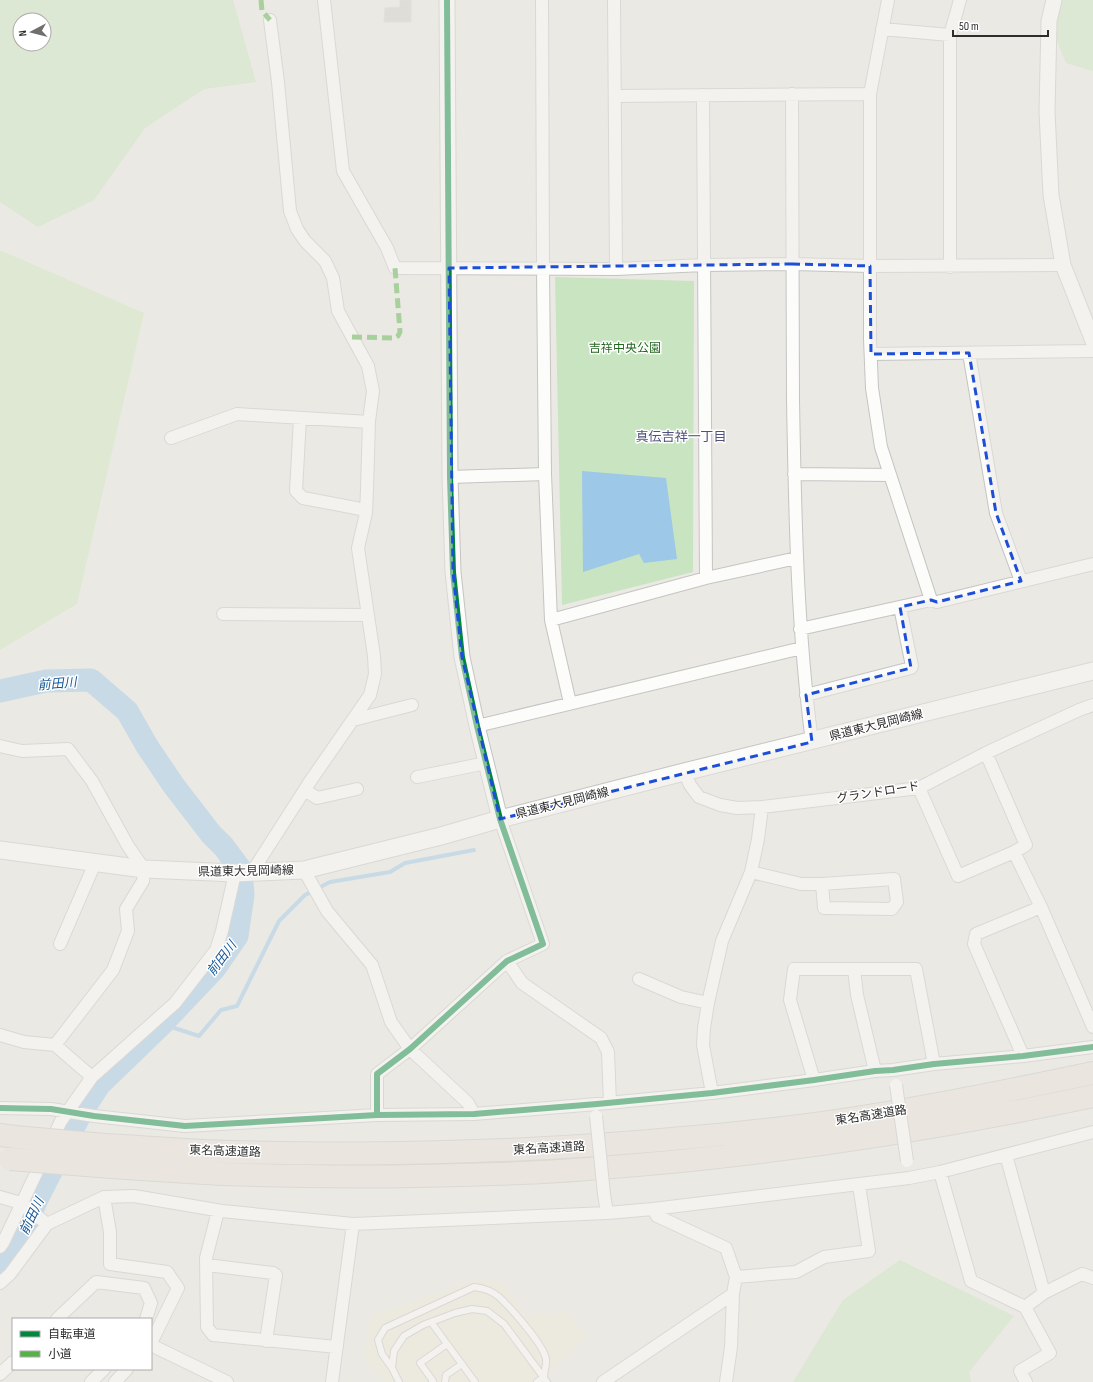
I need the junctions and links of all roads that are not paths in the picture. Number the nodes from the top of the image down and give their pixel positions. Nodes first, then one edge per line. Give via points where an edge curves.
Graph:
1 (324, 0) edge
2 (446, 0) edge
3 (542, 0) edge
4 (614, 0) edge
5 (888, 0) edge
6 (960, 0) edge
7 (1054, 0) edge
8 (270, 20) dead end
9 (882, 29) junction
10 (950, 35) junction
11 (792, 94) junction
12 (870, 94) junction
13 (702, 95) junction
14 (615, 96) junction
15 (792, 264) junction
16 (704, 265) junction
17 (1063, 265) junction
18 (870, 266) junction
19 (950, 266) junction
20 (449, 268) junction
21 (542, 268) junction
22 (616, 269) junction
23 (1093, 341) edge
24 (1093, 351) edge
25 (969, 353) junction
26 (871, 354) junction
27 (300, 418) junction
28 (369, 422) junction
29 (171, 438) dead end
30 (545, 474) junction
31 (794, 474) junction
32 (890, 475) junction
33 (450, 477) junction
34 (366, 510) junction
35 (797, 558) junction
36 (1093, 564) edge
37 (706, 578) junction
38 (1020, 581) junction
39 (931, 600) junction
40 (900, 607) junction
41 (223, 614) dead end
42 (368, 615) junction
43 (551, 620) junction
44 (800, 629) junction
45 (802, 648) junction
46 (1093, 671) edge
47 (806, 695) junction
48 (570, 703) junction
49 (412, 705) dead end
50 (1093, 705) edge
51 (353, 720) junction
52 (477, 726) junction
53 (812, 742) junction
54 (0, 746) edge
55 (986, 753) junction
56 (486, 763) junction
57 (684, 772) junction
58 (417, 777) dead end
59 (919, 788) junction
60 (357, 789) dead end
61 (305, 790) junction
62 (762, 807) junction
63 (500, 819) junction
64 (0, 850) edge
65 (1014, 852) junction
66 (95, 863) junction
67 (144, 869) junction
68 (304, 870) junction
69 (252, 872) junction
70 (751, 872) junction
71 (235, 873) junction
72 (822, 884) junction
73 (1041, 908) junction
74 (60, 944) dead end
75 (507, 961) junction
76 (854, 969) junction
77 (639, 979) dead end
78 (708, 1003) junction
79 (1093, 1027) edge
80 (0, 1035) edge
81 (55, 1045) junction
82 (1093, 1046) edge
83 (410, 1049) junction
84 (1023, 1056) junction
85 (934, 1064) junction
86 (892, 1070) junction
87 (876, 1071) junction
88 (1093, 1073) edge
89 (92, 1077) junction
90 (814, 1080) junction
91 (712, 1093) junction
92 (1093, 1096) edge
93 (610, 1103) junction
94 (0, 1108) edge
95 (597, 1110) junction
96 (69, 1111) junction
97 (474, 1114) junction
98 (377, 1115) junction
99 (1093, 1132) edge
100 (7, 1136) edge
101 (1006, 1155) junction
102 (5, 1158) edge
103 (940, 1172) junction
104 (908, 1178) junction
105 (859, 1185) junction
106 (0, 1197) edge
107 (104, 1197) junction
108 (21, 1203) junction
109 (653, 1209) junction
110 (218, 1210) junction
111 (607, 1213) junction
112 (47, 1224) junction
113 (353, 1224) junction
114 (0, 1247) edge
115 (207, 1265) junction
116 (736, 1277) junction
117 (1093, 1278) edge
118 (0, 1282) edge
119 (1044, 1293) junction
120 (733, 1294) junction
121 (1025, 1307) junction
122 (58, 1318) edge
123 (146, 1318) edge
124 (431, 1322) junction
125 (266, 1341) junction
126 (152, 1342) edge
127 (152, 1344) edge
128 (447, 1344) junction
129 (337, 1347) junction
130 (12, 1363) edge
131 (462, 1364) junction
132 (392, 1368) junction
133 (103, 1370) edge
134 (126, 1370) edge
135 (0, 1373) edge
136 (545, 1380) edge
137 (91, 1382) edge
138 (115, 1382) edge
139 (227, 1382) edge
140 (332, 1382) edge
141 (399, 1382) edge
142 (432, 1382) edge
143 (445, 1382) edge
144 (475, 1382) edge
145 (537, 1382) edge
146 (604, 1382) edge
147 (726, 1382) edge
148 (1026, 1382) edge

1 - 20 street via 343,171 387,248 395,268
2 - 20 street
3 - 21 street
4 - 14 street
5 - 9 street
6 - 10 street
7 - 17 street via 1049,21 1047,112 1051,195
8 - 28 street via 290,211 305,241 325,261 333,278 338,311 368,366 373,391
9 - 10 street
9 - 12 street
10 - 19 street
11 - 12 street
11 - 13 street
11 - 15 street
12 - 18 street
13 - 14 street
13 - 16 street
14 - 22 street
15 - 16 street
15 - 18 street
15 - 31 street
16 - 22 street
16 - 37 street
17 - 19 street
17 - 23 street
18 - 19 street
18 - 26 street
20 - 21 street
20 - 33 street
21 - 22 street
21 - 30 street
24 - 25 street
25 - 26 street
25 - 38 street via 996,513
26 - 32 street via 875,411 881,447
27 - 28 street
27 - 29 street via 237,414
27 - 34 street via 296,491 303,498
28 - 34 street
30 - 33 street
30 - 43 street
31 - 32 street
31 - 35 street
32 - 39 street
33 - 52 street via 452,572 461,649
34 - 42 street via 358,548
35 - 37 street
35 - 44 street
36 - 38 street
37 - 43 street
38 - 39 street via 937,602
39 - 40 street
40 - 44 street
40 - 47 street via 912,668
41 - 42 street
42 - 51 street via 375,674 370,695
43 - 48 street
44 - 45 street
45 - 47 street
45 - 48 street
46 - 53 main road, 県道東大見岡崎線
47 - 53 street
48 - 52 street
49 - 51 street
50 - 55 street, グランドロード
51 - 61 street
52 - 56 street
53 - 57 main road, 県道東大見岡崎線
54 - 67 street via 22,752 68,749 92,782
55 - 59 street, グランドロード
55 - 65 street via 1026,845
56 - 58 street
56 - 63 street
57 - 62 street, グランドロード via 699,797 737,808
57 - 63 main road, 県道東大見岡崎線
59 - 62 street, グランドロード
59 - 65 street via 958,876
60 - 61 street via 317,798
61 - 69 street
62 - 70 street
63 - 68 main road, 県道東大見岡崎線
63 - 75 street via 543,944
64 - 66 main road, 県道東大見岡崎線
65 - 73 street
66 - 67 main road, 県道東大見岡崎線
66 - 74 street
67 - 71 main road, 県道東大見岡崎線
67 - 81 street via 143,881 126,909 128,931 113,970
68 - 69 main road, 県道東大見岡崎線
68 - 83 street via 327,911 372,965 392,1022
69 - 71 main road, 県道東大見岡崎線
70 - 72 street via 801,884
70 - 78 street via 722,941
71 - 89 street via 216,950 175,1003
72 - 72 street via 894,879 897,902 892,909 824,908
73 - 79 street
73 - 84 street via 976,934 974,944
75 - 83 street
75 - 93 street via 522,983 601,1038 608,1052
76 - 85 street via 916,969
76 - 87 street via 857,995
76 - 90 street via 794,969 790,1000
77 - 78 street via 681,997
78 - 91 street via 704,1044
80 - 81 street via 24,1042
81 - 89 street
82 - 84 street
83 - 97 street via 468,1103
83 - 98 street via 377,1074
84 - 85 street
85 - 86 street
86 - 87 street
86 - 104 street, bridge
87 - 90 street
88 - 100 highway, 東名高速道路, bridge via 862,1117 750,1132 519,1150 371,1154 227,1152
89 - 96 street
90 - 91 street
91 - 93 street
92 - 102 highway, 東名高速道路, bridge via 1023,1111 865,1138 753,1154 522,1173 372,1176 226,1174
93 - 95 street
94 - 96 street
95 - 97 street
95 - 111 street, bridge
96 - 98 street via 185,1126
96 - 108 street via 61,1121
97 - 98 street
99 - 101 street
101 - 103 street
101 - 119 street
103 - 104 street
103 - 121 street via 971,1281
104 - 105 street
105 - 109 street
105 - 116 street via 869,1251 824,1256 796,1272
106 - 108 street
107 - 110 street via 134,1196
107 - 112 street
107 - 126 street via 110,1232 110,1264 167,1272 178,1288
108 - 112 street
108 - 114 street
109 - 111 street
109 - 116 street via 657,1216 726,1248
110 - 113 street
110 - 115 street via 206,1258
111 - 113 street
112 - 118 street via 10,1274
113 - 129 street
115 - 125 street via 207,1327 213,1335
115 - 125 street via 276,1275
116 - 120 street
117 - 119 street via 1082,1274
119 - 121 street
120 - 146 street
120 - 147 street via 731,1347
121 - 148 street via 1050,1353 1020,1371
122 - 123 street via 96,1282 144,1288 152,1303
124 - 128 lane
124 - 132 lane via 404,1336 394,1351
124 - 136 lane via 472,1309 487,1311 504,1324
125 - 129 street
127 - 139 street
128 - 131 lane
128 - 142 lane via 420,1363
129 - 140 street
130 - 135 street
131 - 143 lane via 446,1375
131 - 144 lane
132 - 136 lane via 382,1354 378,1340 386,1328 474,1287 484,1288 499,1297 536,1338 546,1359
132 - 141 lane
133 - 137 street
134 - 138 street
136 - 145 lane

